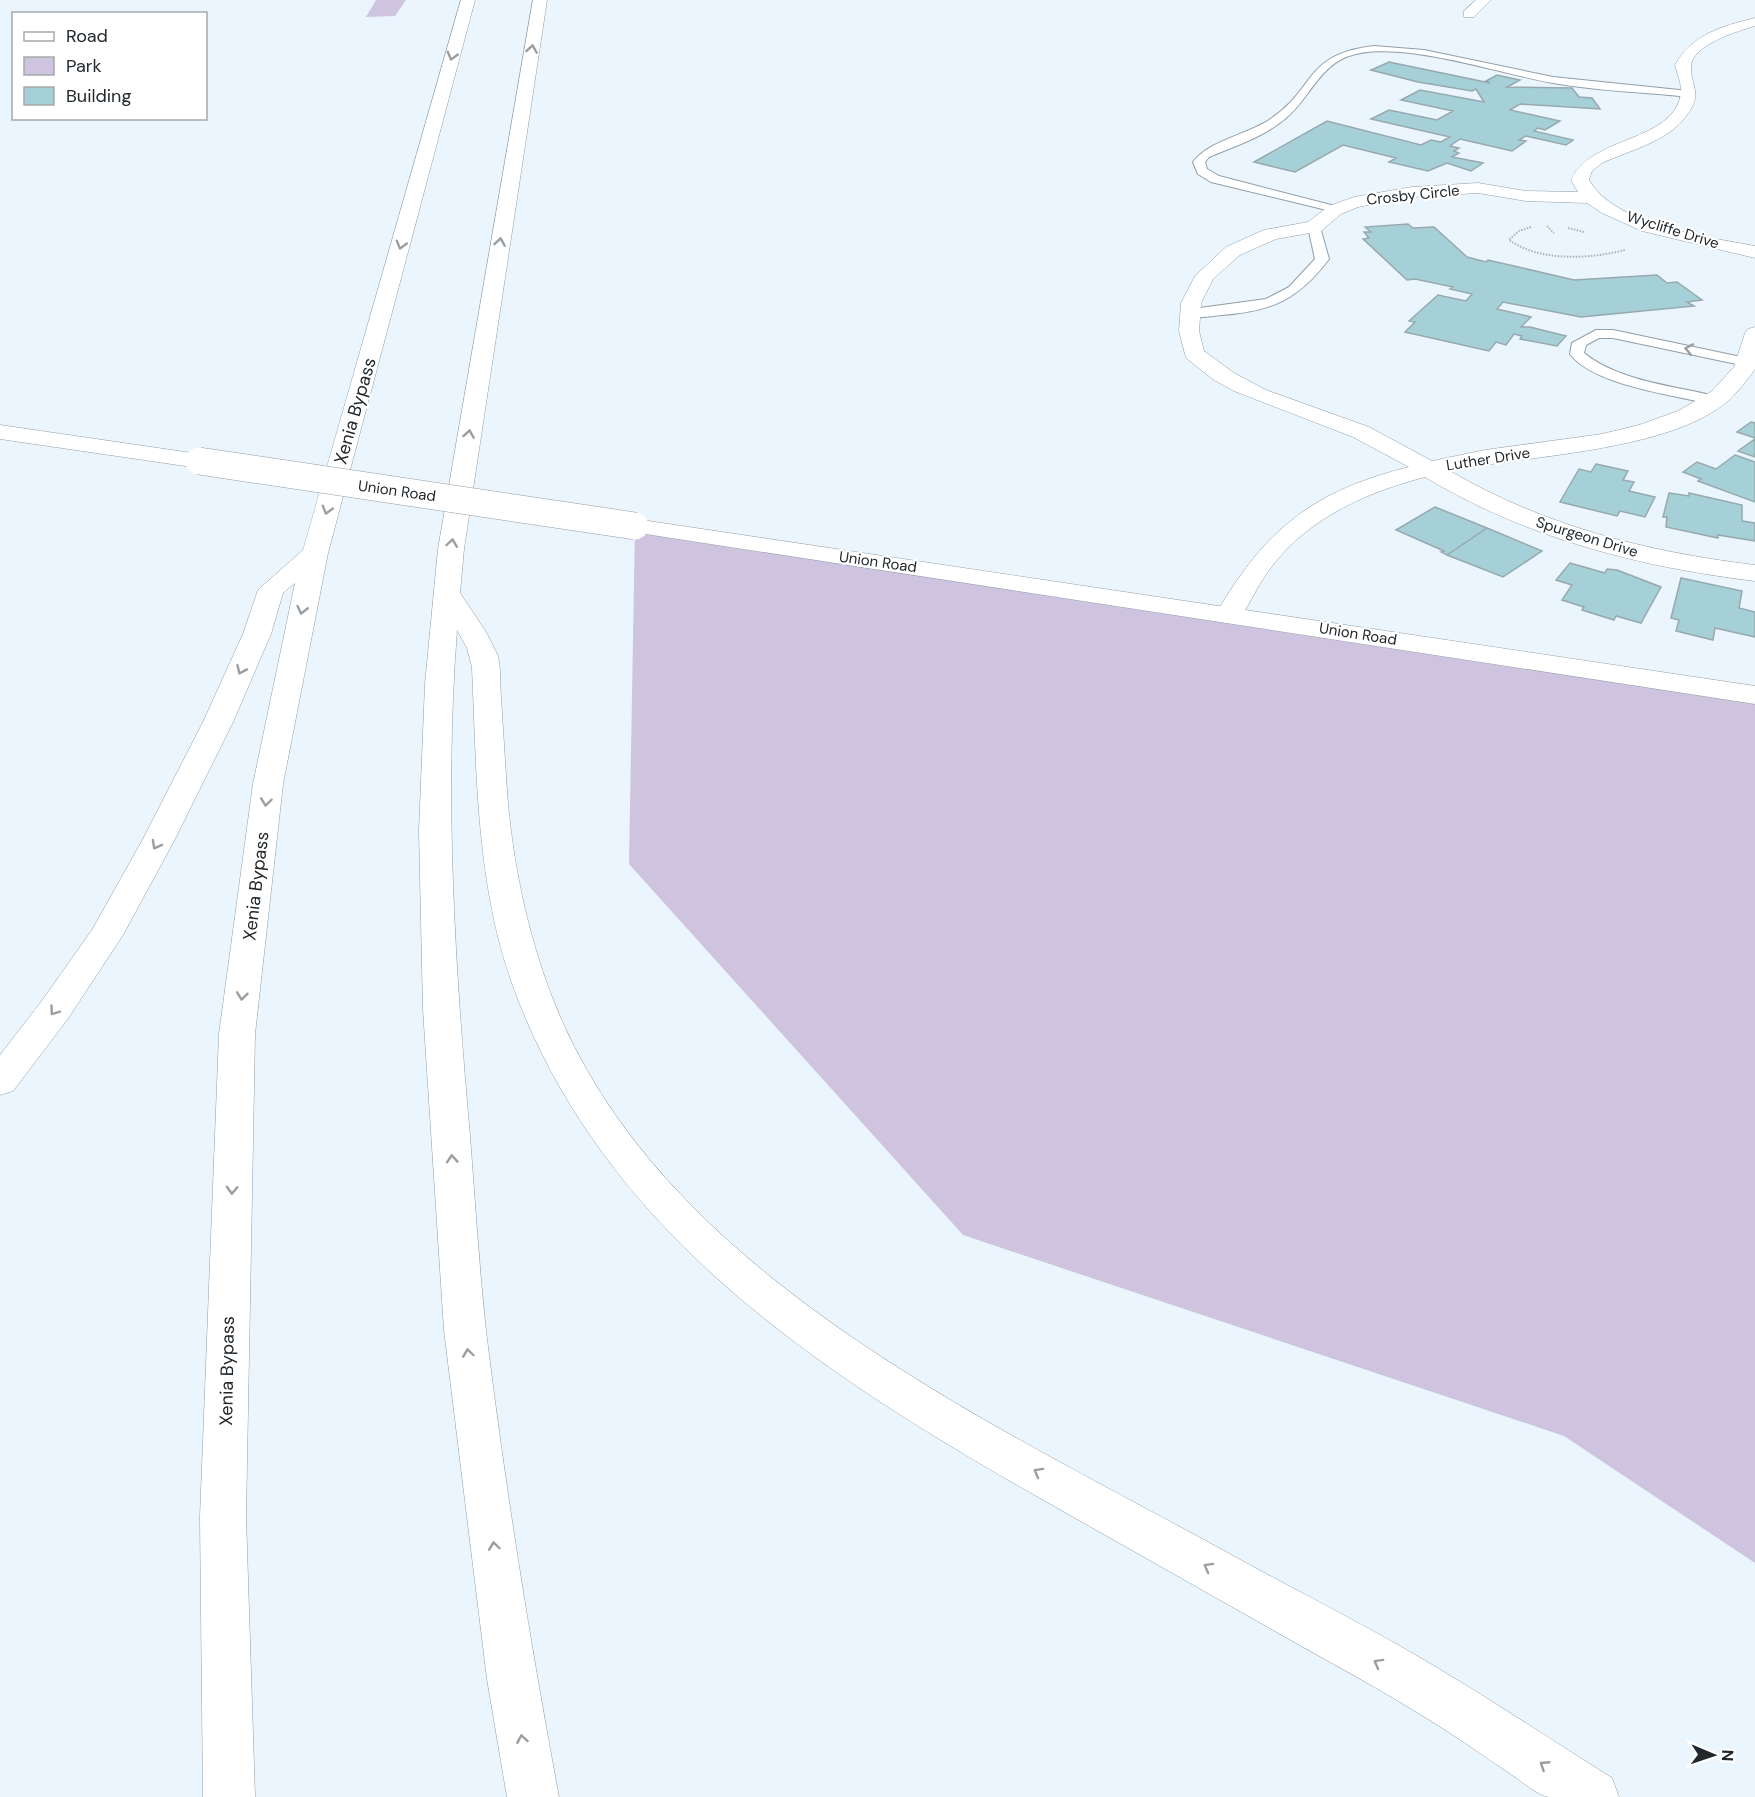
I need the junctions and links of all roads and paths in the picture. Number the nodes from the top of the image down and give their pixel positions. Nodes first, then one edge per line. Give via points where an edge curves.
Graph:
1 (468, 0) edge
2 (540, 0) edge
3 (1484, 0) edge
4 (1469, 14) dead end
5 (1755, 22) edge
6 (1689, 94) junction
7 (1591, 198) junction
8 (1335, 210) junction
9 (1553, 226) dead end
10 (1560, 226) dead end
11 (1314, 227) junction
12 (1587, 232) dead end
13 (1631, 244) dead end
14 (1755, 252) edge
15 (1190, 313) junction
16 (1755, 333) edge
17 (1746, 362) junction
18 (1714, 400) junction
19 (0, 432) edge
20 (1431, 468) junction
21 (315, 553) junction
22 (1755, 573) edge
23 (447, 594) junction
24 (1229, 614) junction
25 (1755, 695) edge
26 (0, 1081) edge
27 (229, 1797) edge
28 (532, 1797) edge
29 (1593, 1797) edge

1 -> 21 main road, Xenia Bypass
23 -> 2 main road via 451,549
3 - 4 main road
5 - 6 main road via 1722,33 1692,50 1683,65
6 - 7 main road via 1674,121 1658,133 1586,166 1580,180
6 - 8 lane via 1554,80 1385,49 1355,51 1327,63 1290,109 1275,121 1205,154 1199,162 1202,171 1215,179
7 - 8 main road, Crosby Circle via 1526,196 1478,188 1412,192 1354,202
7 - 14 main road, Wycliffe Drive via 1656,228
8 - 11 main road, Crosby Circle
9 - 13 path via 1530,227 1509,240 1527,249 1585,257 1609,255
10 - 12 path
11 - 15 main road, Crosby Circle via 1271,234 1233,251 1205,276
11 - 15 lane via 1322,259 1293,291 1275,300 1238,308
15 - 20 main road, Crosby Circle via 1194,353 1226,378 1362,432
16 - 17 main road, Luther Drive
17 - 18 main road, Luther Drive via 1732,385
17 -> 18 lane via 1613,334 1596,334 1579,344 1577,354 1584,362 1606,372
18 - 20 main road, Luther Drive via 1672,422 1614,439
19 - 24 main road, Union Road, bridge
20 - 22 main road, Spurgeon Drive via 1492,504 1564,532 1647,555
20 - 24 main road, Luther Drive via 1342,499 1289,532 1253,570
21 -> 26 main road via 271,590 257,634 223,711 154,849 106,935
21 -> 27 main road, Xenia Bypass via 268,784 237,1034 223,1517
28 -> 23 main road via 512,1679 465,1330 441,1009 435,831 438,684
29 -> 23 main road via 1434,1694 886,1384 736,1272 670,1210 593,1112 536,1001 513,924 499,853 484,656
24 - 25 main road, Union Road

